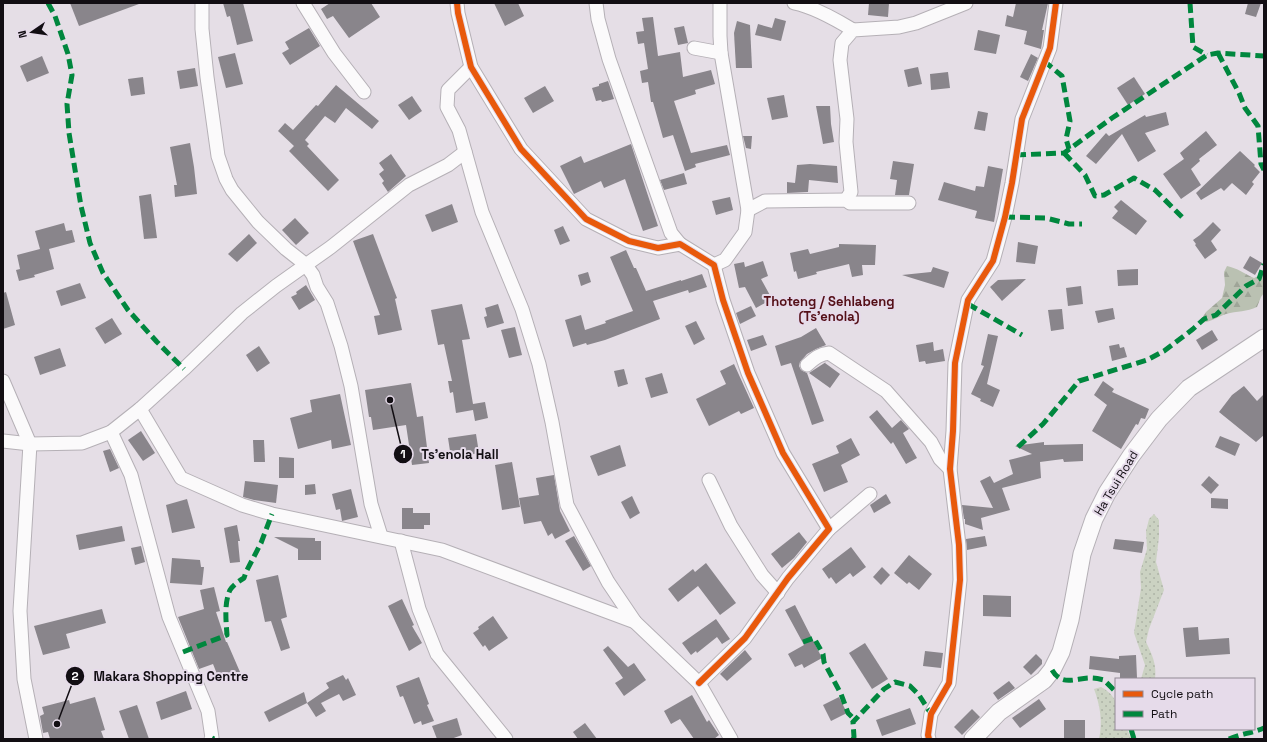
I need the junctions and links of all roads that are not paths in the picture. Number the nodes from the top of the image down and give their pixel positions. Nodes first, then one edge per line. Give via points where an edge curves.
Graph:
1 (202, 3) edge
2 (303, 3) edge
3 (457, 3) edge
4 (596, 3) edge
5 (720, 3) edge
6 (794, 3) edge
7 (966, 3) edge
8 (1056, 3) edge
9 (852, 30) junction
10 (694, 48) dead end
11 (722, 53) junction
12 (471, 67) junction
13 (364, 92) dead end
14 (465, 152) junction
15 (846, 200) junction
16 (909, 202) dead end
17 (748, 210) junction
18 (680, 244) junction
19 (305, 264) junction
20 (714, 265) junction
21 (1264, 338) edge
22 (807, 365) dead end
23 (3, 381) edge
24 (140, 409) junction
25 (111, 432) junction
26 (3, 440) edge
27 (30, 444) junction
28 (950, 469) junction
29 (709, 480) dead end
30 (870, 494) dead end
31 (829, 529) junction
32 (381, 536) junction
33 (401, 542) junction
34 (778, 593) junction
35 (635, 622) junction
36 (699, 683) junction
37 (36, 739) edge
38 (211, 739) edge
39 (506, 739) edge
40 (731, 739) edge
41 (929, 739) edge
42 (973, 739) edge

1 - 19 street via 207,77 218,156 226,179 258,222
2 - 13 street via 334,54
3 - 12 street
4 - 18 street via 609,59 671,233
5 - 11 street
6 - 9 street via 814,10
7 - 9 street via 898,28
8 - 28 street via 1050,48 1022,119 1011,190 993,261 968,300 955,363
9 - 15 street via 842,43 840,60 847,119 846,142 851,192
10 - 11 street
11 - 17 street
12 - 14 street via 448,90 447,107 459,130
12 - 18 street via 521,149 586,220 629,241 658,248
14 - 19 street via 448,165 409,185 331,247
14 - 35 street via 482,212 522,309 539,364 566,505 608,582
15 - 16 street via 850,203
15 - 17 street via 765,201
17 - 20 street via 745,232 725,260
18 - 20 street
19 - 24 street via 242,313
19 - 32 street via 327,303 341,346 351,386 371,504
20 - 31 street via 723,300 748,372 773,431 783,453
21 - 42 street, Ha Tsui Road via 1189,388 1159,419 1131,456 1094,519 1082,554 1070,620 1052,670 1044,680 999,712
22 - 28 street via 821,354 829,353 886,391 931,442 940,459
23 - 27 street
24 - 25 street
24 - 32 street via 181,478 242,505 272,514
25 - 27 street via 82,443
25 - 38 street via 131,476 169,617 208,711
26 - 27 street
27 - 37 street via 20,610 24,679
28 - 41 street via 960,580 949,683 932,714
29 - 34 street via 731,526 762,575
30 - 31 street
31 - 34 street
32 - 33 street
33 - 35 street via 442,550
33 - 39 street via 419,609 437,654
34 - 36 street via 745,638
35 - 36 street
36 - 40 street

